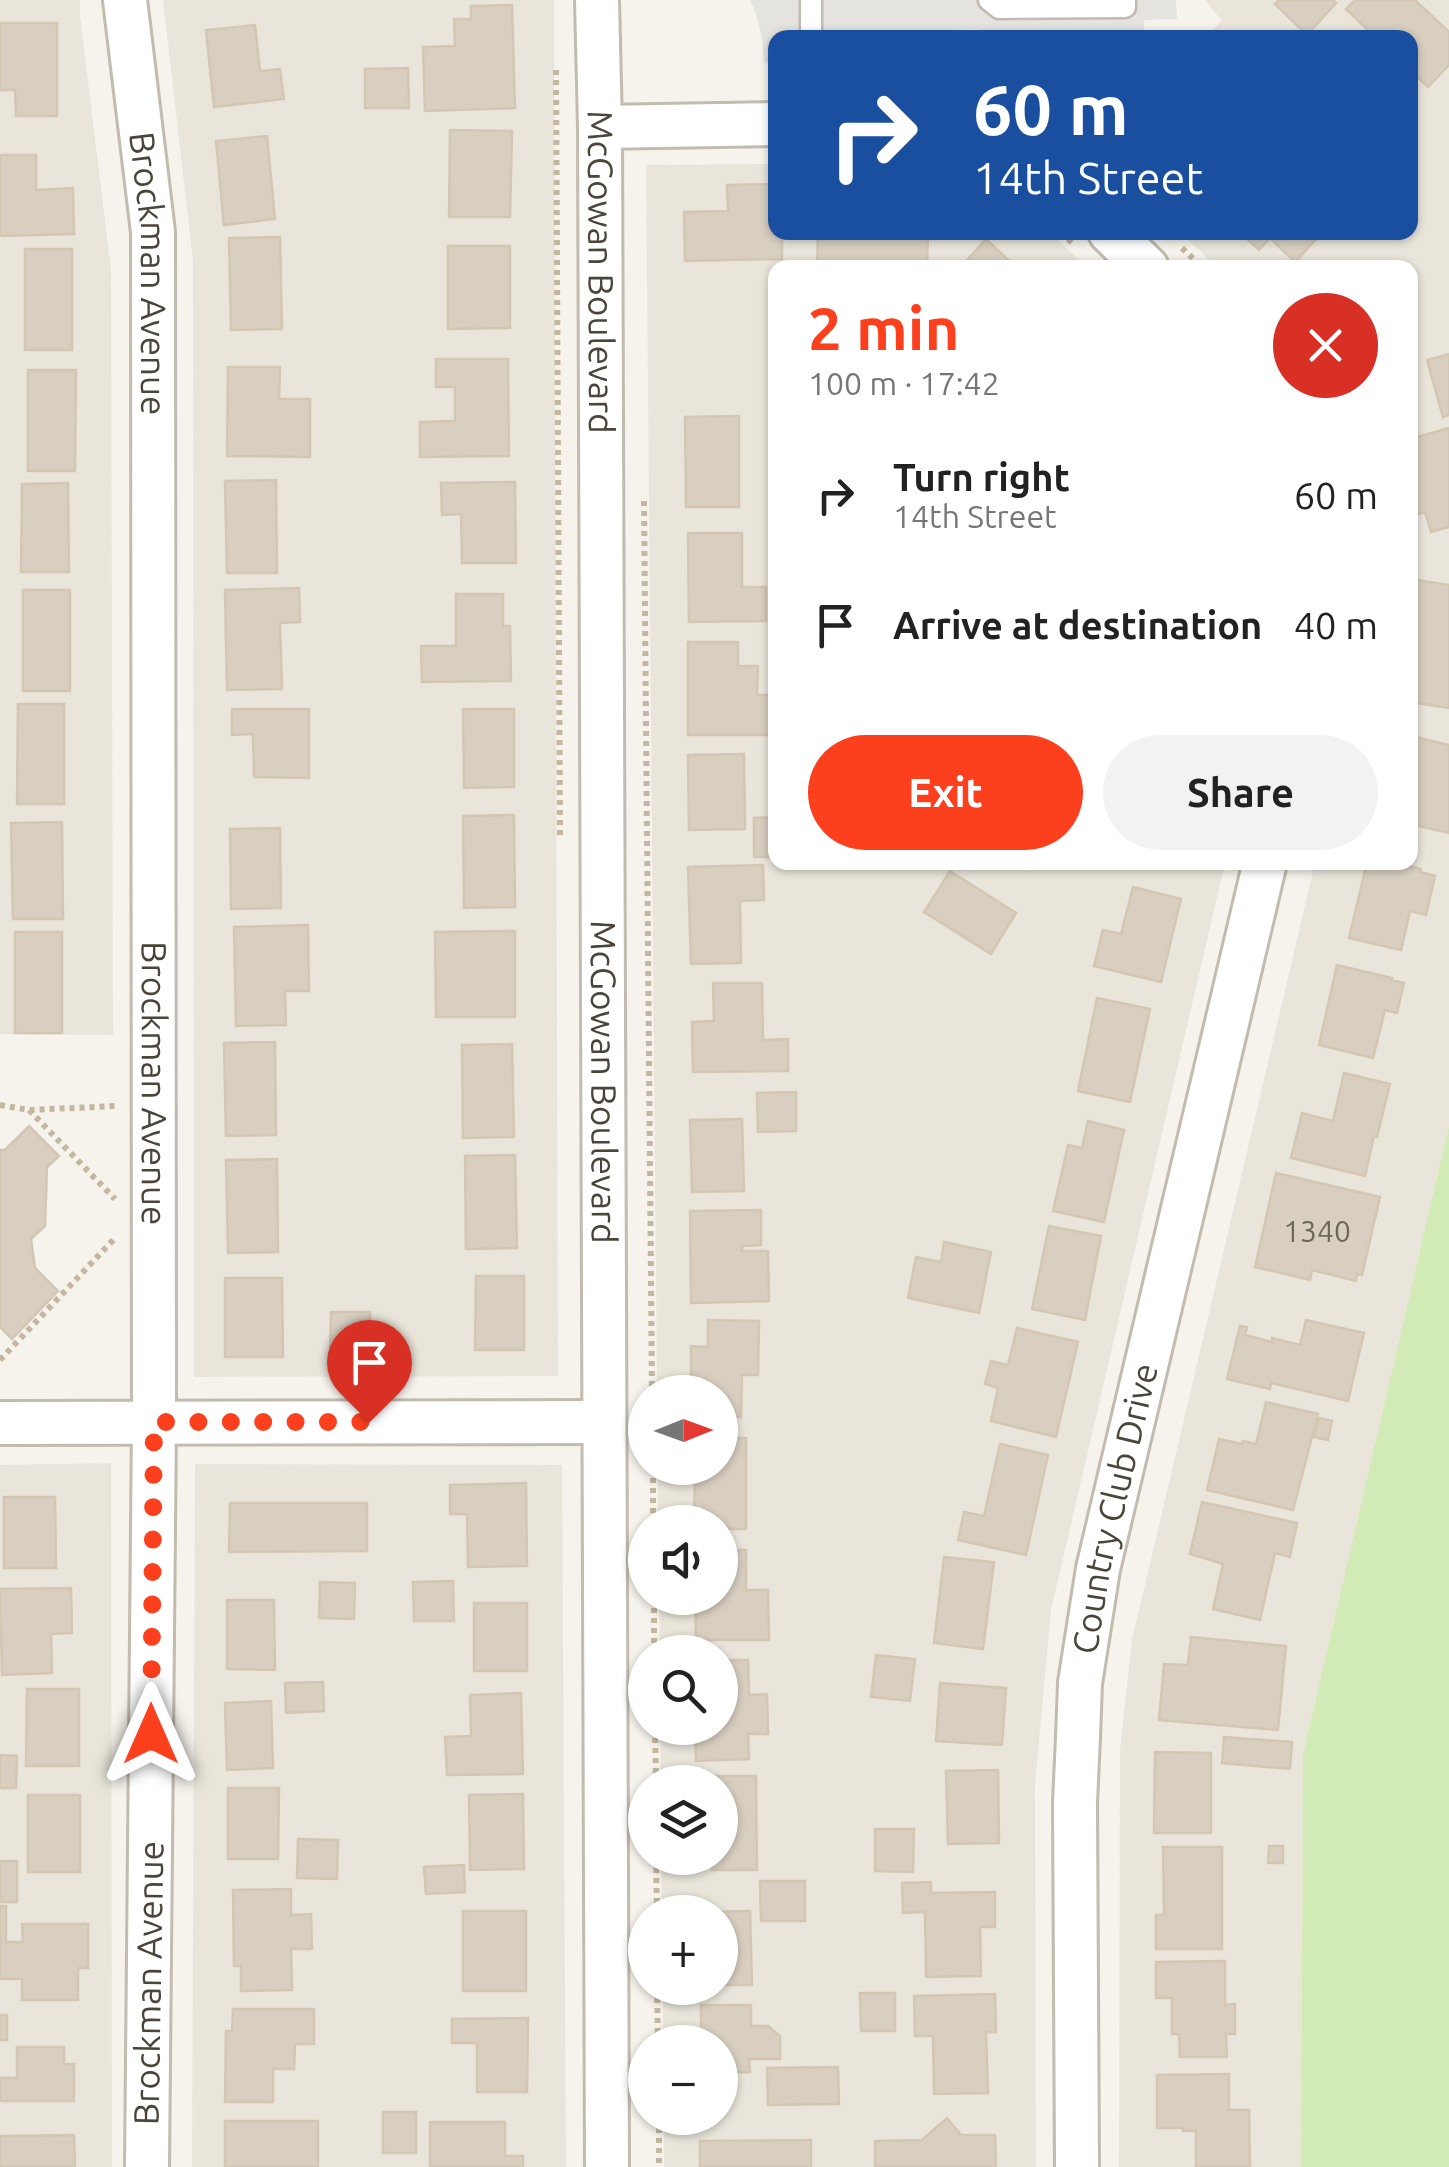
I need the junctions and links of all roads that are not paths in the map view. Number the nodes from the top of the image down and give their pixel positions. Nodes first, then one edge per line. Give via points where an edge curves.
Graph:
1 (125, 0) edge
2 (597, 0) edge
3 (812, 0) edge
4 (1125, 0) edge
5 (994, 4) edge
6 (811, 30) edge
7 (768, 124) edge
8 (600, 127) junction
9 (1118, 240) edge
10 (1139, 260) edge
11 (1263, 870) edge
12 (154, 1422) junction
13 (604, 1422) junction
14 (0, 1423) edge
15 (147, 2167) edge
16 (606, 2167) edge
17 (1077, 2167) edge

1 - 12 street, Brockman Avenue via 153,232 136,1205
2 - 8 street, McGowan Boulevard
3 - 6 lane
4 - 5 lane via 1125,7
7 - 8 street
8 - 13 street, McGowan Boulevard
9 - 10 street
11 - 17 street, Country Club Drive via 1098,1569 1080,1683
12 - 13 street
12 - 14 street
12 - 15 street, Brockman Avenue
13 - 16 street, McGowan Boulevard

